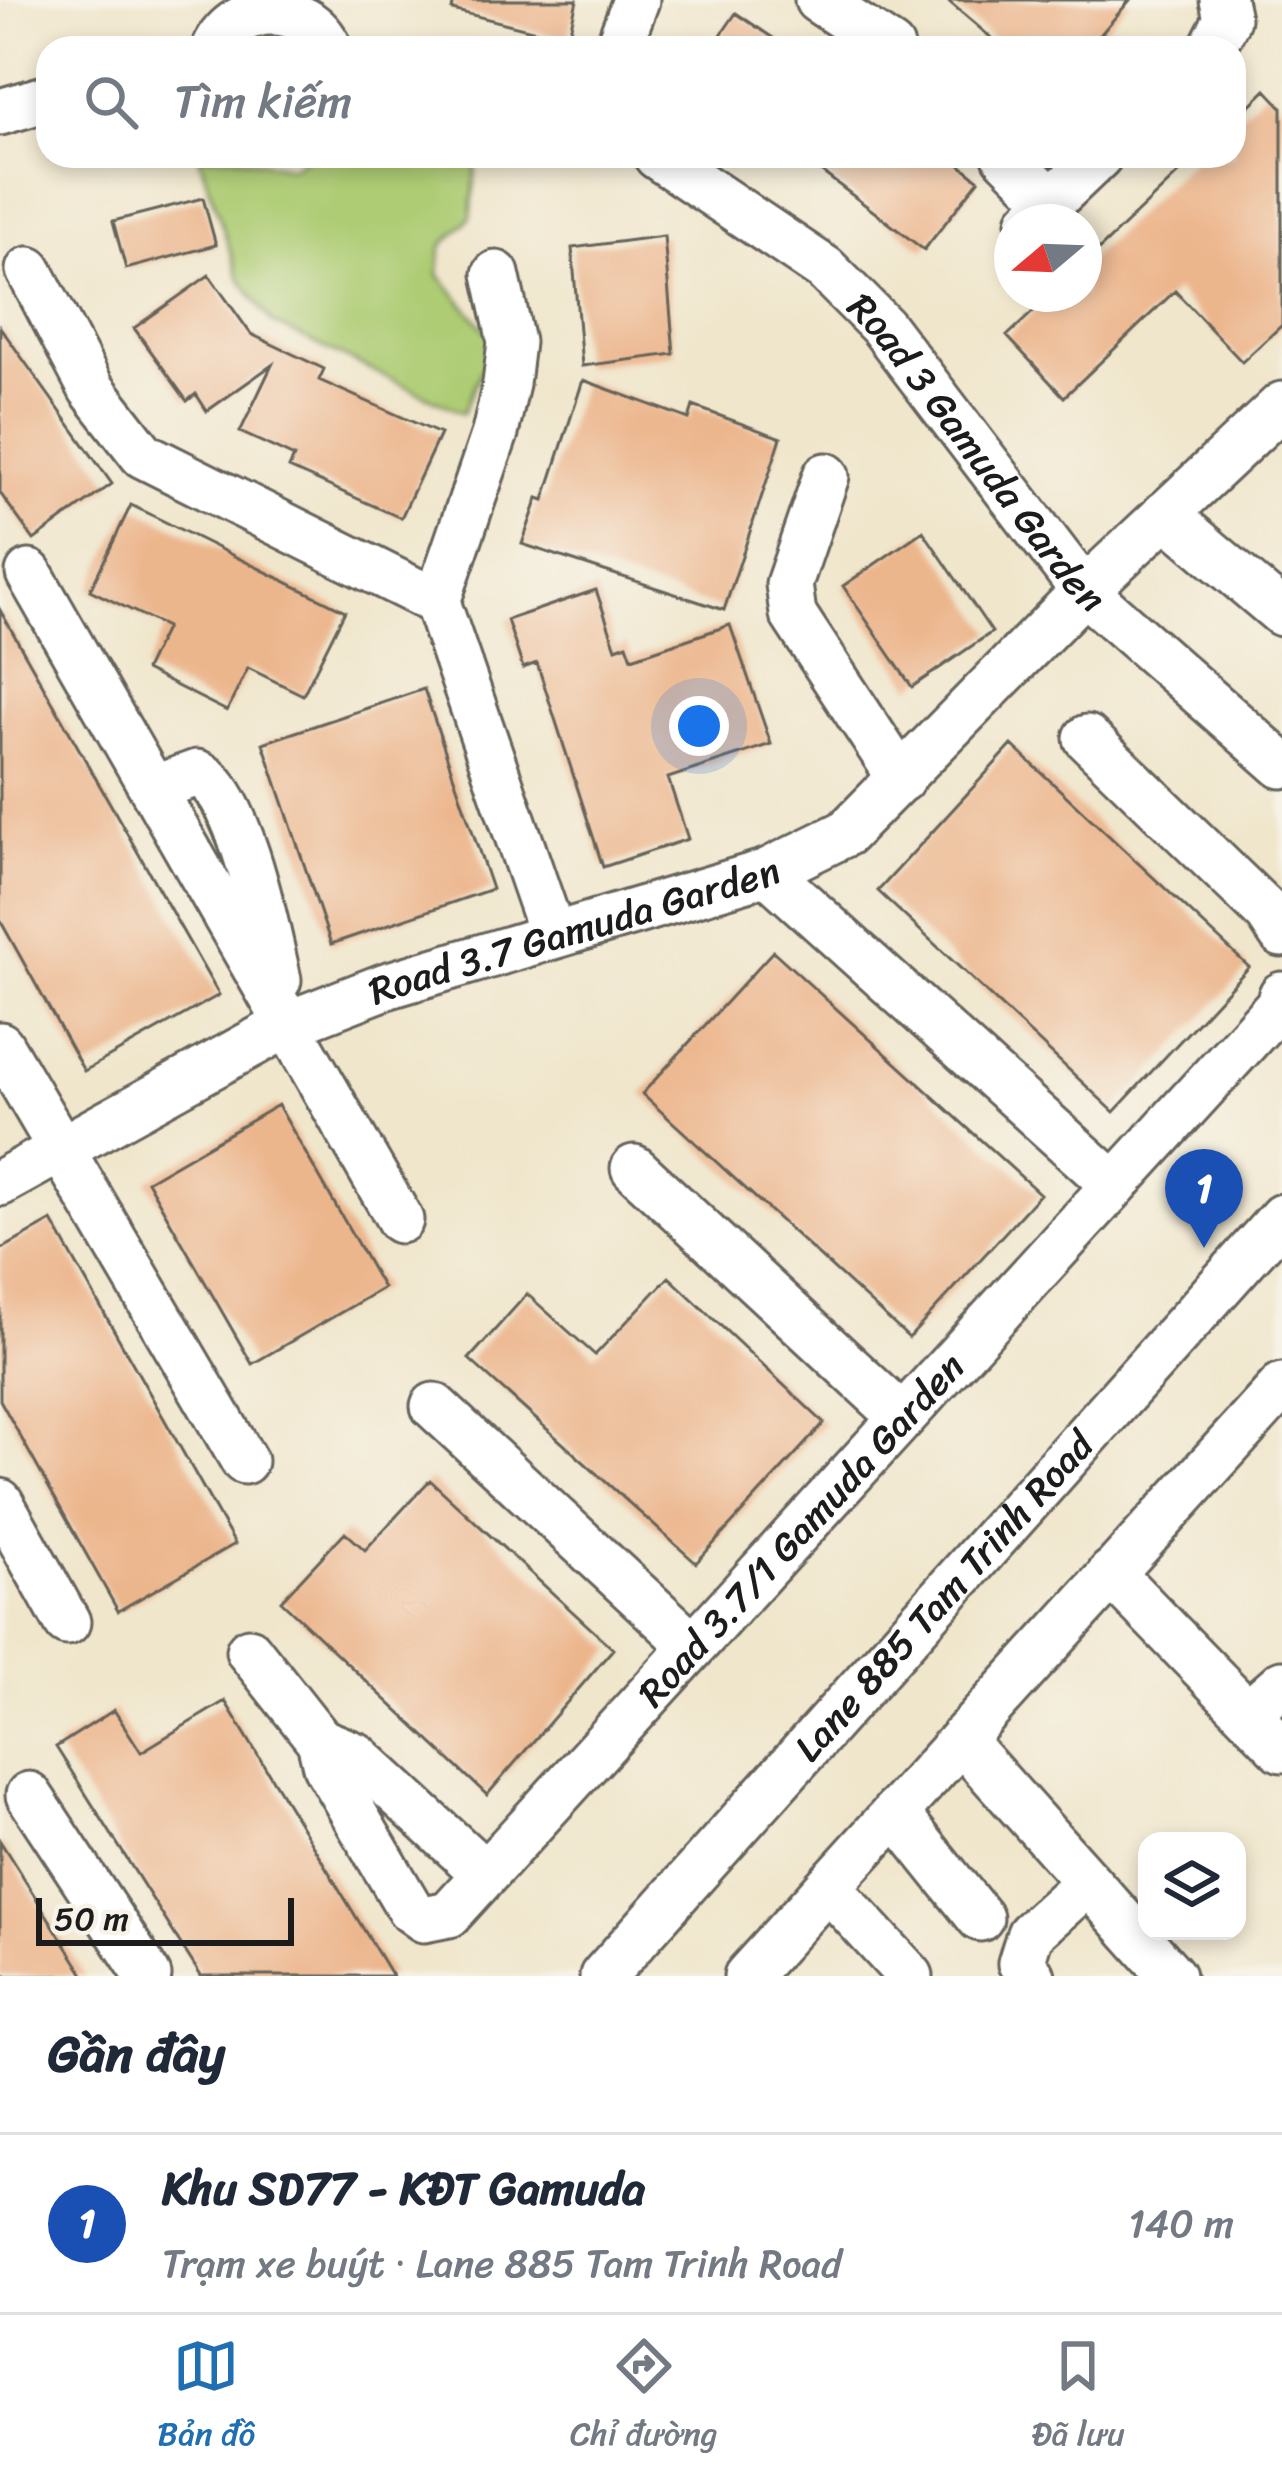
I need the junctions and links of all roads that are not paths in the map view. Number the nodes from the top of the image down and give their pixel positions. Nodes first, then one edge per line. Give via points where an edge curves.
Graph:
1 (636, 0) edge
2 (818, 0) edge
3 (1223, 0) edge
4 (293, 4) edge
5 (231, 20) edge
6 (323, 36) edge
7 (623, 36) edge
8 (873, 36) edge
9 (1218, 36) edge
10 (36, 102) edge
11 (0, 112) edge
12 (675, 168) edge
13 (1009, 168) edge
14 (1087, 168) edge
15 (1019, 204) edge
16 (1050, 204) edge
17 (28, 270) dead end
18 (496, 274) dead end
19 (1282, 405) edge
20 (826, 476) dead end
21 (1165, 514) junction
22 (29, 574) dead end
23 (1084, 591) junction
24 (437, 602) junction
25 (1282, 613) edge
26 (1087, 738) dead end
27 (1282, 765) edge
28 (901, 779) junction
29 (767, 872) junction
30 (552, 934) junction
31 (1282, 934) edge
32 (1282, 995) edge
33 (288, 1024) junction
34 (0, 1045) edge
35 (60, 1148) junction
36 (634, 1168) dead end
37 (0, 1183) edge
38 (1112, 1183) junction
39 (1282, 1217) edge
40 (400, 1220) dead end
41 (1282, 1385) edge
42 (434, 1406) dead end
43 (902, 1417) junction
44 (244, 1461) dead end
45 (0, 1502) edge
46 (1112, 1574) junction
47 (67, 1622) dead end
48 (692, 1645) junction
49 (249, 1651) dead end
50 (1282, 1683) edge
51 (1248, 1713) junction
52 (961, 1740) junction
53 (320, 1741) junction
54 (1282, 1749) edge
55 (29, 1795) dead end
56 (895, 1813) junction
57 (484, 1874) junction
58 (1088, 1882) junction
59 (828, 1887) junction
60 (980, 1918) dead end
61 (758, 1972) edge
62 (148, 1976) edge
63 (603, 1976) edge
64 (910, 1976) edge
65 (1032, 1976) edge
66 (1172, 1976) edge

1 - 7 street
2 - 8 street
3 - 9 street via 1227,19
4 - 5 street via 266,4
4 - 6 street
10 - 11 street
12 - 23 street, Road 3 Gamuda Garden via 826,269 882,326
13 - 15 street
14 - 16 street
17 - 24 street via 91,388 143,455
18 - 24 street via 511,342 506,384
19 - 21 street, Road 3.7 Gamuda Garden
20 - 28 street via 789,584 793,614
21 - 23 street, Road 3.7 Gamuda Garden
21 - 25 street
22 - 33 street
23 - 27 street, Road 3 Gamuda Garden
23 - 28 street, Road 3.7 Gamuda Garden
24 - 30 street
26 - 31 street
28 - 29 street, Road 3.7 Gamuda Garden via 846,833
29 - 30 street, Road 3.7 Gamuda Garden
29 - 38 street
30 - 33 street, Road 3.7 Gamuda Garden
32 - 38 street, Road 3.7/1 Gamuda Garden
33 - 35 street, Road 3.7 Gamuda Garden
33 - 40 street
34 - 35 street
35 - 37 street, Road 3.7 Gamuda Garden
35 - 44 street
36 - 43 street
38 - 43 street, Road 3.7/1 Gamuda Garden
39 - 63 street, Lane 885 Tam Trinh Road
41 - 46 street
42 - 48 street
43 - 48 street, Road 3.7/1 Gamuda Garden
45 - 47 street
46 - 51 street
46 - 52 street
48 - 57 street, Road 3.7/1 Gamuda Garden
49 - 53 street
50 - 51 street
51 - 54 street
52 - 56 street
52 - 58 street
53 - 57 street via 357,1756
53 - 57 street, Road 3.7/1 Gamuda Garden via 326,1766 416,1916 448,1914
55 - 62 street
56 - 59 street
56 - 60 street
58 - 65 street via 1030,1934 1021,1963
58 - 66 street
59 - 61 street
59 - 64 street

